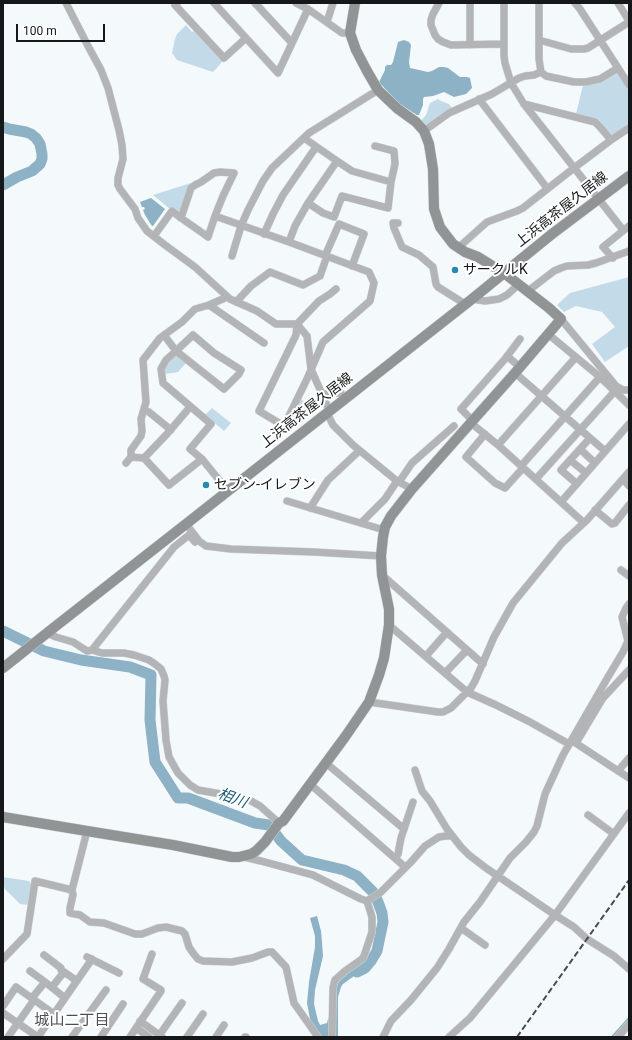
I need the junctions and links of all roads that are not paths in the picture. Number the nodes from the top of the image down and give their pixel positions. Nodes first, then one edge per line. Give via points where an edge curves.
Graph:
1 (66, 3) edge
2 (177, 3) edge
3 (214, 3) edge
4 (254, 3) edge
5 (296, 3) edge
6 (332, 3) edge
7 (355, 3) edge
8 (439, 3) edge
9 (470, 3) edge
10 (504, 3) edge
11 (539, 3) edge
12 (575, 3) edge
13 (618, 3) edge
14 (308, 9) junction
15 (327, 22) junction
16 (629, 22) edge
17 (350, 33) junction
18 (246, 38) junction
19 (539, 40) junction
20 (600, 40) junction
21 (292, 44) junction
22 (504, 44) junction
23 (470, 45) junction
24 (618, 68) junction
25 (541, 72) junction
26 (511, 83) junction
27 (629, 85) edge
28 (378, 90) junction
29 (479, 99) junction
30 (524, 104) junction
31 (629, 128) edge
32 (424, 130) junction
33 (304, 138) junction
34 (611, 140) junction
35 (375, 146) dead end
36 (316, 147) junction
37 (337, 161) junction
38 (574, 168) junction
39 (629, 176) edge
40 (391, 182) junction
41 (547, 188) junction
42 (598, 199) junction
43 (308, 203) junction
44 (214, 216) junction
45 (181, 218) junction
46 (398, 223) dead end
47 (241, 226) junction
48 (626, 228) edge
49 (264, 234) junction
50 (154, 236) junction
51 (289, 242) junction
52 (458, 248) junction
53 (629, 251) edge
54 (232, 256) dead end
55 (326, 256) junction
56 (613, 258) junction
57 (352, 266) junction
58 (504, 273) junction
59 (519, 284) junction
60 (336, 289) dead end
61 (528, 291) junction
62 (227, 297) junction
63 (469, 301) junction
64 (236, 302) junction
65 (209, 305) junction
66 (561, 319) junction
67 (297, 324) junction
68 (164, 334) junction
69 (548, 334) junction
70 (520, 339) dead end
71 (264, 343) dead end
72 (176, 351) junction
73 (507, 356) junction
74 (576, 357) junction
75 (311, 369) junction
76 (518, 370) junction
77 (600, 377) junction
78 (615, 388) junction
79 (629, 390) edge
80 (341, 393) dead end
81 (322, 394) junction
82 (541, 396) junction
83 (629, 405) edge
84 (190, 407) junction
85 (149, 412) dead end
86 (328, 412) junction
87 (566, 417) junction
88 (472, 422) junction
89 (629, 424) edge
90 (454, 426) dead end
91 (171, 430) junction
92 (580, 430) junction
93 (485, 434) junction
94 (590, 438) junction
95 (498, 445) junction
96 (580, 449) junction
97 (359, 451) junction
98 (605, 451) junction
99 (131, 457) junction
100 (144, 458) junction
101 (202, 459) junction
102 (570, 460) junction
103 (126, 463) dead end
104 (595, 463) junction
105 (522, 467) junction
106 (629, 472) edge
107 (586, 473) junction
108 (623, 479) junction
109 (536, 480) junction
110 (398, 481) junction
111 (577, 484) junction
112 (629, 486) edge
113 (412, 489) junction
114 (228, 491) junction
115 (287, 501) dead end
116 (561, 502) junction
117 (629, 505) edge
118 (310, 508) junction
119 (595, 510) junction
120 (583, 522) junction
121 (361, 523) junction
122 (186, 524) junction
123 (384, 530) junction
124 (206, 546) junction
125 (381, 556) junction
126 (621, 570) dead end
127 (382, 575) junction
128 (629, 576) edge
129 (629, 604) edge
130 (389, 625) junction
131 (447, 632) junction
132 (43, 636) junction
133 (92, 650) junction
134 (467, 650) junction
135 (426, 656) junction
136 (483, 664) junction
137 (3, 668) edge
138 (629, 670) edge
139 (445, 673) junction
140 (467, 692) junction
141 (369, 702) junction
142 (572, 743) junction
143 (629, 758) edge
144 (326, 763) junction
145 (415, 770) dead end
146 (618, 771) junction
147 (629, 778) edge
148 (310, 784) junction
149 (413, 802) dead end
150 (629, 813) edge
151 (588, 815) dead end
152 (3, 816) edge
153 (278, 824) junction
154 (404, 829) junction
155 (87, 832) junction
156 (614, 834) junction
157 (452, 836) junction
158 (239, 857) junction
159 (396, 858) junction
160 (405, 867) junction
161 (498, 876) junction
162 (72, 890) junction
163 (368, 901) junction
164 (555, 915) junction
165 (461, 928) junction
166 (485, 945) dead end
167 (152, 954) dead end
168 (44, 955) dead end
169 (3, 959) edge
170 (629, 969) edge
171 (30, 971) dead end
172 (64, 972) junction
173 (119, 972) dead end
174 (77, 981) junction
175 (45, 982) junction
176 (52, 987) junction
177 (106, 990) dead end
178 (65, 998) junction
179 (33, 999) junction
180 (182, 1003) dead end
181 (123, 1004) dead end
182 (3, 1006) edge
183 (3, 1013) edge
184 (54, 1014) junction
185 (203, 1014) dead end
186 (140, 1022) junction
187 (17, 1023) junction
188 (629, 1024) edge
189 (224, 1025) dead end
190 (136, 1028) junction
191 (386, 1035) edge
192 (160, 1036) edge
193 (8, 1037) edge
194 (38, 1037) edge
195 (72, 1037) edge
196 (101, 1037) edge
197 (130, 1037) edge
198 (148, 1037) edge
199 (187, 1037) edge
200 (216, 1037) edge
201 (318, 1037) edge
202 (332, 1037) edge
203 (449, 1037) edge
204 (618, 1037) edge

1 - 50 street via 108,88 122,145 123,159 118,185 145,228
2 - 18 street via 175,5 224,58
3 - 18 street
4 - 21 street
5 - 14 street
6 - 15 street
7 - 17 street
8 - 23 street via 431,20 435,35 447,45
9 - 23 street
10 - 22 street
11 - 19 street
12 - 20 street
13 - 16 street
14 - 15 street
14 - 21 street
15 - 17 street via 342,33
16 - 20 street
17 - 28 street via 356,50
18 - 21 street via 278,73
19 - 20 street via 571,49 588,48
19 - 25 street
20 - 24 street
22 - 23 street
22 - 26 street via 505,63
24 - 25 street via 600,79 586,82 546,76
24 - 27 street
25 - 26 street
26 - 29 street
26 - 30 street
28 - 32 street
28 - 33 street
29 - 32 street via 448,113
29 - 41 street
30 - 34 street via 595,122
30 - 38 street
31 - 34 street
32 - 52 street via 433,169 434,210 440,227
33 - 36 street
33 - 47 street via 272,168
34 - 38 street
35 - 40 street via 394,151
36 - 37 street
36 - 49 street via 283,195
37 - 40 street via 352,171
37 - 43 street
38 - 41 street
38 - 42 street
39 - 42 street, 上浜高茶屋久居線
40 - 43 street via 388,208 342,196 334,217
41 - 52 street via 517,212 487,222
42 - 48 street
42 - 58 street, 上浜高茶屋久居線
43 - 51 street
44 - 45 street via 208,237
44 - 45 street via 234,172 214,173 191,188
44 - 47 street
45 - 50 street via 172,211
46 - 63 street via 393,223 402,247 419,255 433,267 438,287
47 - 49 street
47 - 54 street
48 - 56 street via 603,247
49 - 51 street
50 - 62 street via 195,267
51 - 55 street
52 - 58 street
53 - 56 street
55 - 57 street
55 - 57 street via 339,224 364,234
55 - 64 street via 320,276 303,285 270,272 251,286
56 - 61 street via 588,265 561,268
57 - 75 street via 368,272 374,283 370,301 323,342
58 - 59 street
58 - 63 street, 上浜高茶屋久居線
59 - 61 street
59 - 63 street via 499,299
60 - 67 street via 319,301
61 - 66 street
62 - 64 street
62 - 65 street
63 - 86 street, 上浜高茶屋久居線
64 - 67 street via 257,311 276,324
65 - 68 street via 195,309
65 - 71 street
66 - 69 street
66 - 78 street
67 - 75 street via 307,336
67 - 75 street via 296,335 259,411 284,426
68 - 72 street
68 - 99 street via 143,362 146,402 141,419 141,436 131,450
69 - 74 street
69 - 76 street
70 - 73 street
72 - 72 street via 193,335 214,353 241,370 224,389
72 - 84 street via 161,368 163,383
73 - 76 street
73 - 88 street via 460,410
74 - 77 street
74 - 82 street
75 - 81 street
76 - 82 street
76 - 88 street
77 - 78 street
77 - 87 street
78 - 79 street
78 - 83 street
78 - 92 street
80 - 81 street
81 - 86 street
82 - 87 street
82 - 95 street
84 - 91 street
84 - 101 street via 211,424 190,449
85 - 91 street
86 - 97 street via 333,426
86 - 114 street, 上浜高茶屋久居線
87 - 92 street
87 - 105 street
88 - 93 street
88 - 113 street
89 - 98 street
90 - 110 street via 412,463
91 - 100 street
92 - 94 street
92 - 109 street
93 - 95 street
93 - 105 street via 466,457 495,483 505,488
94 - 96 street
94 - 98 street
95 - 105 street
96 - 102 street
96 - 104 street
97 - 110 street
97 - 118 street via 328,480
98 - 104 street
99 - 100 street
99 - 103 street
100 - 101 street via 169,485
101 - 114 street
102 - 107 street
102 - 111 street via 561,470
104 - 107 street
105 - 109 street
106 - 108 street
107 - 111 street
108 - 112 street
108 - 119 street
109 - 116 street
110 - 113 street
110 - 121 street via 385,499
111 - 116 street
113 - 123 street via 391,516
114 - 122 street, 上浜高茶屋久居線
115 - 118 street
116 - 120 street
117 - 119 street via 612,524
118 - 121 street
119 - 120 street
120 - 136 street via 512,603
121 - 123 street
122 - 124 street
122 - 132 street, 上浜高茶屋久居線
123 - 125 street
124 - 125 street
124 - 133 street via 204,549 200,547 190,535 174,547
125 - 127 street
126 - 128 street
127 - 130 street via 389,609
127 - 131 street
129 - 142 street via 622,617 628,641
130 - 135 street
130 - 141 street via 384,658
131 - 134 street
131 - 135 street
132 - 133 street via 56,637 73,642 87,651
132 - 137 street, 上浜高茶屋久居線
133 - 153 street via 145,658 161,669 165,680 163,701 166,740 169,756 178,773 198,790 251,801 260,806
134 - 136 street
134 - 139 street
135 - 139 street
136 - 140 street
138 - 142 street via 603,698
139 - 140 street
140 - 141 street via 451,708 443,712
140 - 142 street
141 - 144 street
142 - 146 street
142 - 161 street via 563,755 545,794 534,832 510,858
143 - 146 street
144 - 148 street
144 - 154 street
145 - 157 street via 422,791
146 - 147 street
148 - 153 street via 283,821
148 - 159 street
149 - 154 street
150 - 156 street
151 - 156 street
152 - 155 street
153 - 158 street via 256,851
154 - 159 street
155 - 158 street
155 - 162 street
156 - 164 street
157 - 160 street via 434,840
157 - 161 street via 469,854
158 - 163 street via 304,872
159 - 160 street
160 - 163 street via 381,892
161 - 164 street
161 - 165 street
162 - 169 street via 35,881 28,934
162 - 201 street via 70,913 80,915 90,922 104,923 135,934 158,928 182,930 193,953 203,962 232,962 272,952 286,967 294,1003
163 - 202 street via 372,932 362,959 335,980
164 - 170 street
164 - 203 street via 470,1018
165 - 166 street
165 - 191 street via 437,968 391,1021
167 - 186 street via 143,979 161,992
168 - 172 street
171 - 175 street
172 - 174 street
172 - 176 street
173 - 174 street via 90,958
174 - 178 street
175 - 176 street
175 - 179 street
176 - 178 street
177 - 195 street
178 - 184 street
179 - 182 street via 16,986
179 - 184 street
179 - 187 street
180 - 192 street
181 - 196 street
183 - 187 street
184 - 194 street
185 - 199 street
186 - 190 street
186 - 192 street
187 - 193 street
187 - 194 street
188 - 204 street
189 - 200 street
190 - 197 street
190 - 198 street

